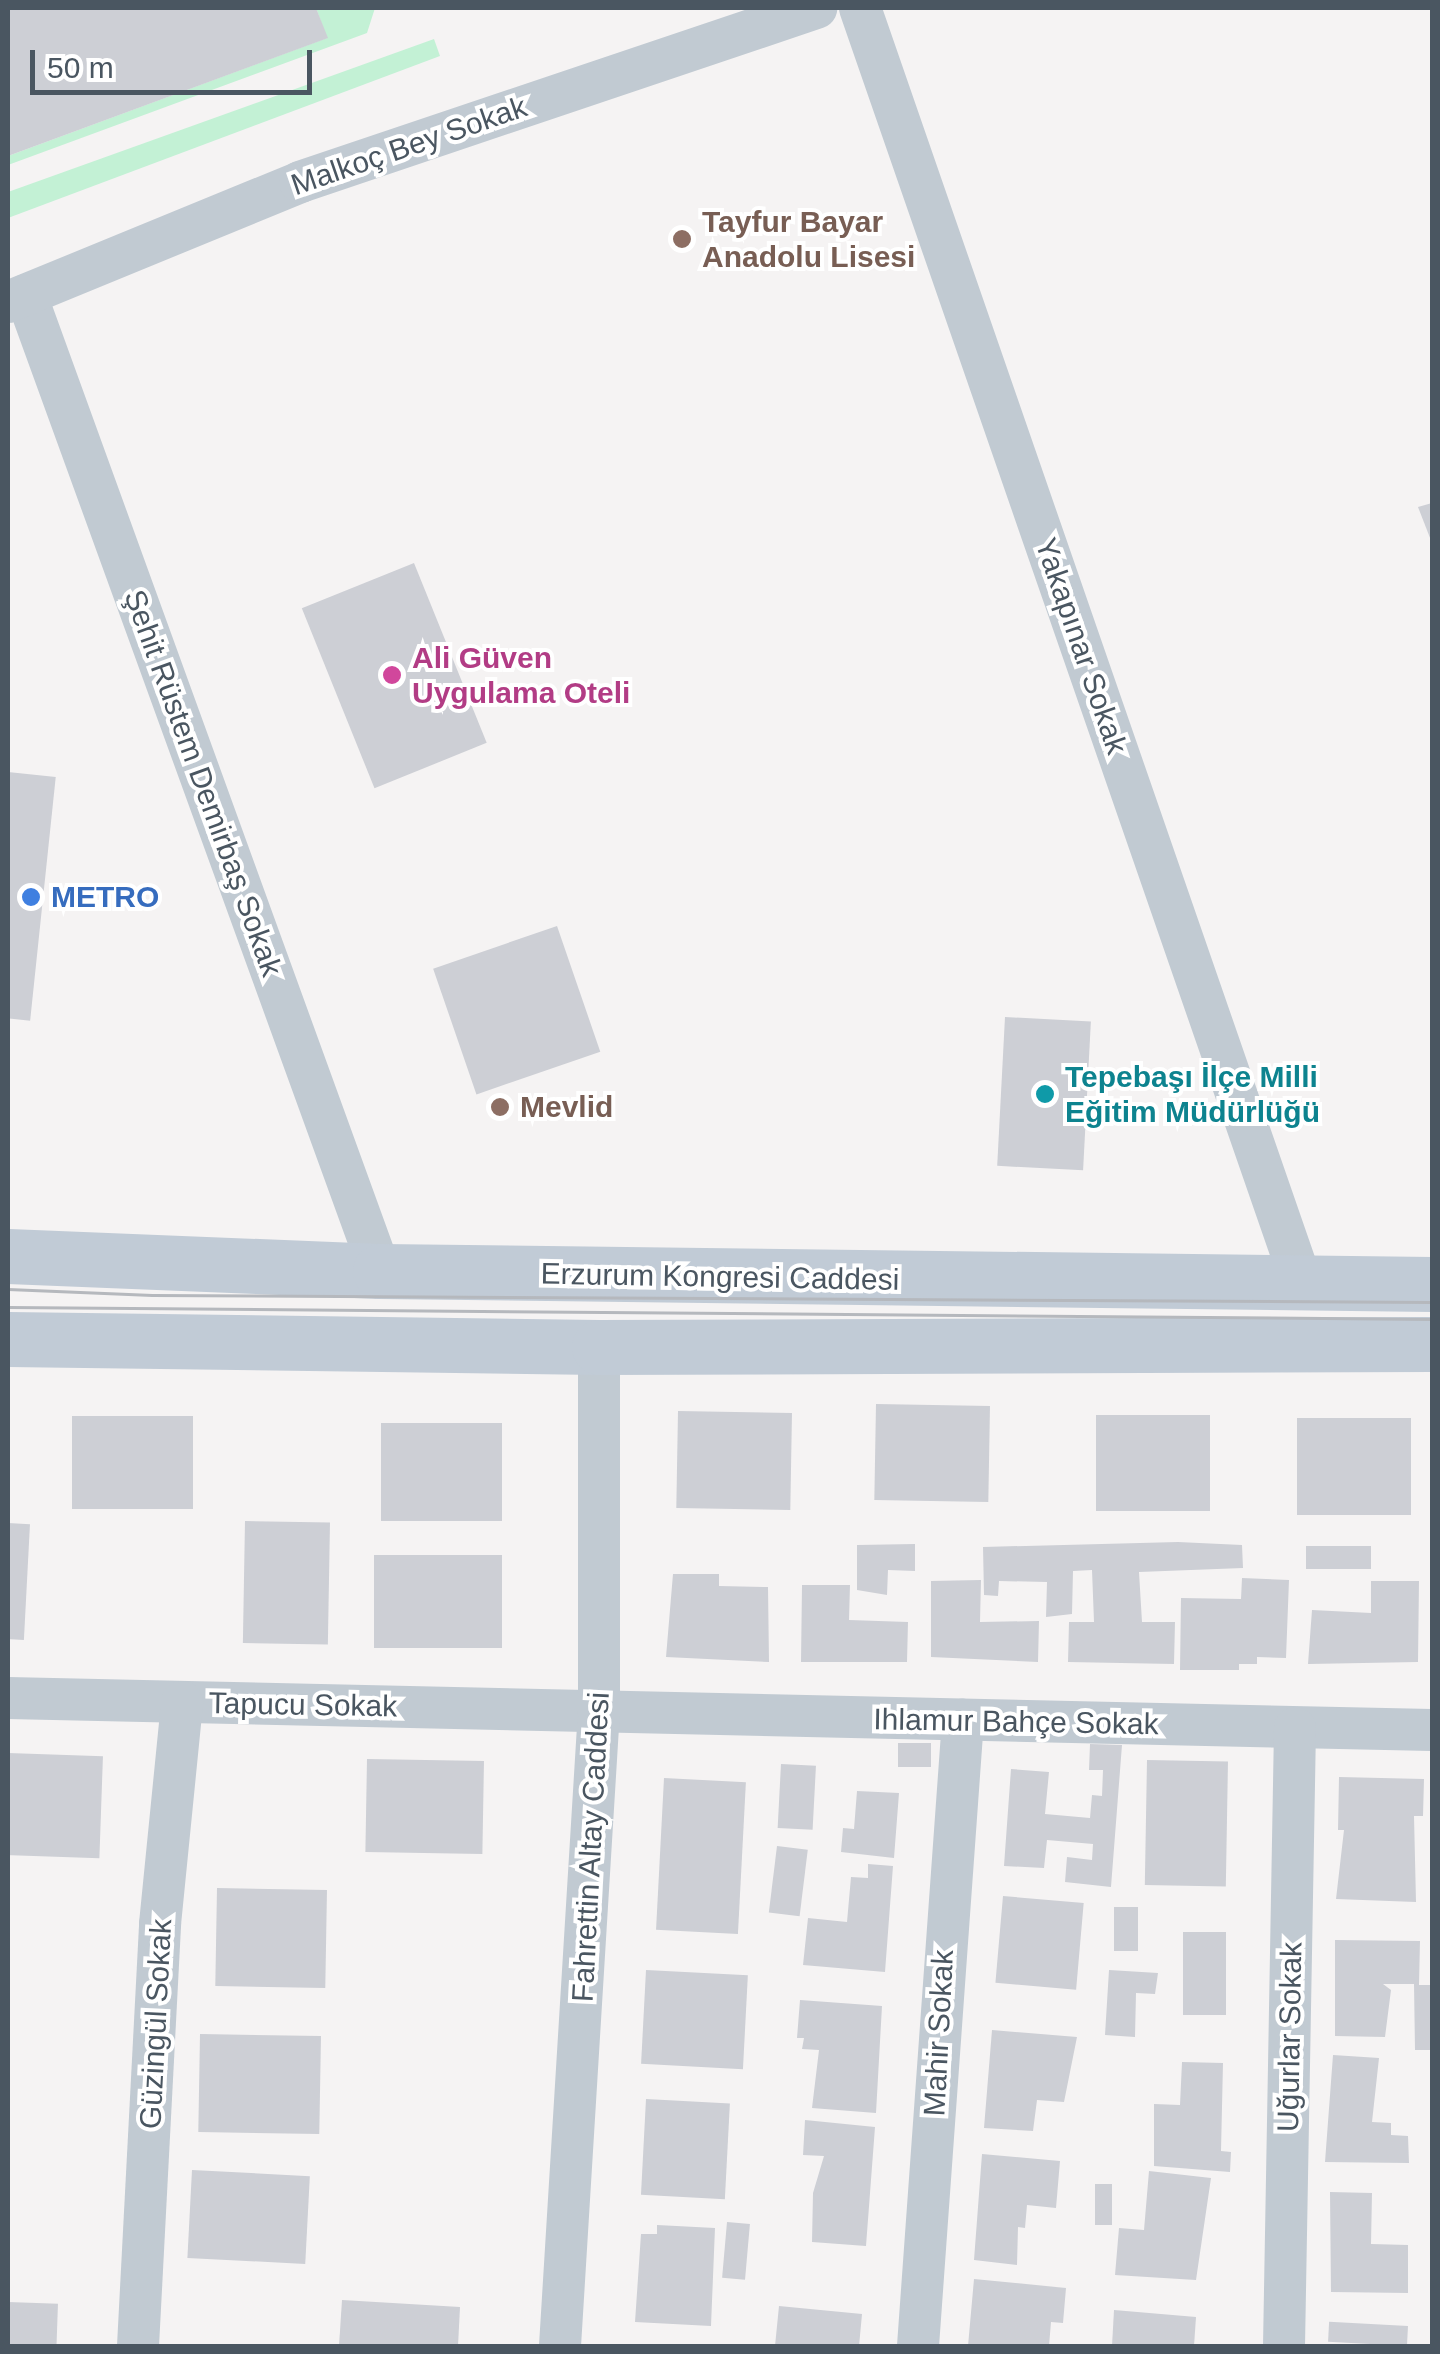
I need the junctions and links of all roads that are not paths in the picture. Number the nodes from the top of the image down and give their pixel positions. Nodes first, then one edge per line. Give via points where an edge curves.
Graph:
1 (816, 8) edge
2 (860, 8) edge
3 (16, 298) edge
4 (8, 1256) edge
5 (380, 1271) junction
6 (1302, 1284) junction
7 (1432, 1284) edge
8 (8, 1339) edge
9 (1432, 1344) edge
10 (600, 1347) junction
11 (8, 1698) edge
12 (182, 1702) junction
13 (599, 1712) junction
14 (963, 1720) junction
15 (1295, 1728) junction
16 (1432, 1730) edge
17 (138, 2346) edge
18 (560, 2346) edge
19 (918, 2346) edge
20 (1284, 2346) edge

1 - 3 street, Malkoç Bey Sokak via 300,182
2 - 6 street, Yakapınar Sokak
3 - 5 street, Şehit Rüstem Demirbaş Sokak
4 - 5 main road, Erzurum Kongresi Caddesi
5 - 6 main road, Erzurum Kongresi Caddesi
6 - 7 main road, Erzurum Kongresi Caddesi
8 - 10 main road
9 - 10 main road
10 - 13 street, Fahrettin Altay Caddesi
11 - 12 street, Tapucu Sokak
12 - 13 street, Tapucu Sokak
12 - 17 street, Güzingül Sokak via 160,1924
13 - 14 street, Ihlamur Bahçe Sokak
13 - 18 street, Fahrettin Altay Caddesi
14 - 15 street, Ihlamur Bahçe Sokak
14 - 19 street, Mahir Sokak
15 - 16 street, Ihlamur Bahçe Sokak
15 - 20 street, Uğurlar Sokak

